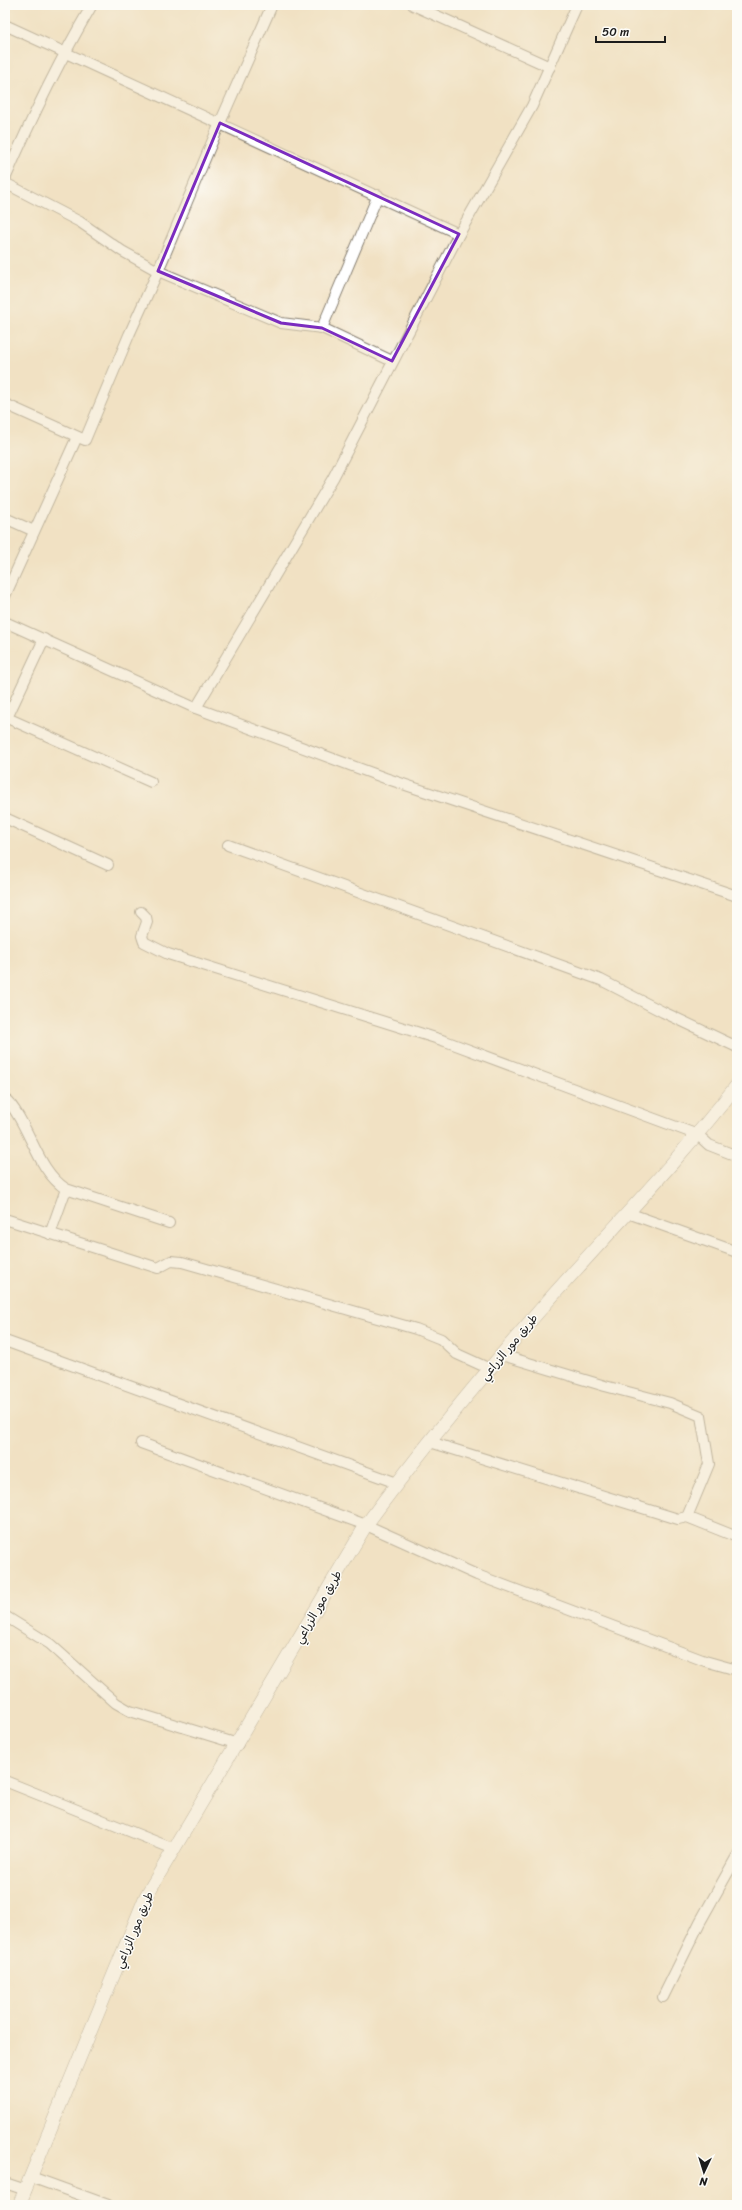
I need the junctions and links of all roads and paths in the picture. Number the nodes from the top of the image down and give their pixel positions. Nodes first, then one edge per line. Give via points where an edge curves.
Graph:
1 (92, 5) edge
2 (272, 5) edge
3 (413, 5) edge
4 (577, 5) edge
5 (430, 8) edge
6 (5, 25) edge
7 (64, 52) junction
8 (550, 67) junction
9 (220, 123) junction
10 (5, 178) edge
11 (5, 183) edge
12 (378, 195) junction
13 (459, 234) junction
14 (158, 271) junction
15 (322, 328) junction
16 (392, 361) junction
17 (5, 404) edge
18 (77, 437) junction
19 (5, 518) edge
20 (34, 531) junction
21 (5, 596) edge
22 (5, 622) edge
23 (44, 639) junction
24 (196, 708) junction
25 (6, 718) edge
26 (151, 782) dead end
27 (5, 818) edge
28 (228, 845) dead end
29 (108, 865) dead end
30 (737, 896) edge
31 (141, 912) dead end
32 (737, 1047) edge
33 (737, 1086) edge
34 (5, 1099) edge
35 (698, 1135) junction
36 (737, 1156) edge
37 (66, 1190) junction
38 (628, 1213) junction
39 (5, 1219) edge
40 (169, 1224) dead end
41 (50, 1234) junction
42 (737, 1252) edge
43 (5, 1341) edge
44 (502, 1355) junction
45 (490, 1369) junction
46 (430, 1442) junction
47 (141, 1443) dead end
48 (397, 1483) junction
49 (686, 1517) junction
50 (366, 1525) junction
51 (737, 1537) edge
52 (5, 1616) edge
53 (737, 1670) edge
54 (238, 1744) junction
55 (5, 1781) edge
56 (174, 1849) junction
57 (737, 1856) edge
58 (663, 1997) dead end
59 (31, 2176) junction
60 (5, 2183) edge
61 (26, 2190) junction
62 (19, 2205) edge
63 (108, 2205) edge

1 - 7 street
2 - 9 street
3 - 5 street
4 - 8 street
5 - 8 street
6 - 7 street
7 - 9 street
7 - 10 street
8 - 13 street via 528,113
9 - 12 street
9 - 14 street
11 - 14 street via 80,222 122,251
12 - 13 street
12 - 15 street
13 - 16 street
14 - 15 street via 281,323
14 - 18 street via 85,440
15 - 16 street
16 - 24 street via 319,505
17 - 18 street
18 - 20 street
19 - 20 street
20 - 21 street
22 - 23 street
23 - 24 street
23 - 25 street
24 - 30 street via 385,778
25 - 26 street
27 - 29 street
28 - 32 street via 601,980
31 - 35 street via 146,916 147,922 142,936 144,942 168,954 445,1041
33 - 35 street, طريق مور الزراعي
34 - 37 street via 27,1130 40,1160 58,1184
35 - 36 street via 709,1145
35 - 38 street, طريق مور الزراعي
37 - 40 street
37 - 41 street
38 - 42 street
38 - 44 street, طريق مور الزراعي
39 - 41 street
41 - 45 street via 158,1268 171,1261 182,1262 416,1329 441,1339 457,1354
43 - 48 street
44 - 45 street, طريق مور الزراعي
44 - 49 street via 670,1403 701,1416 709,1464
45 - 46 street, طريق مور الزراعي
46 - 48 street, طريق مور الزراعي
46 - 49 street via 678,1519
47 - 50 street
48 - 50 street, طريق مور الزراعي
49 - 51 street
50 - 53 street via 477,1575 705,1661
50 - 54 street, طريق مور الزراعي
52 - 54 street via 50,1644 116,1702 130,1711
54 - 56 street, طريق مور الزراعي
55 - 56 street
56 - 59 street, طريق مور الزراعي via 146,1896
57 - 58 street via 700,1922
59 - 61 street, طريق مور الزراعي
59 - 63 street
60 - 61 street
61 - 62 street, طريق مور الزراعي

